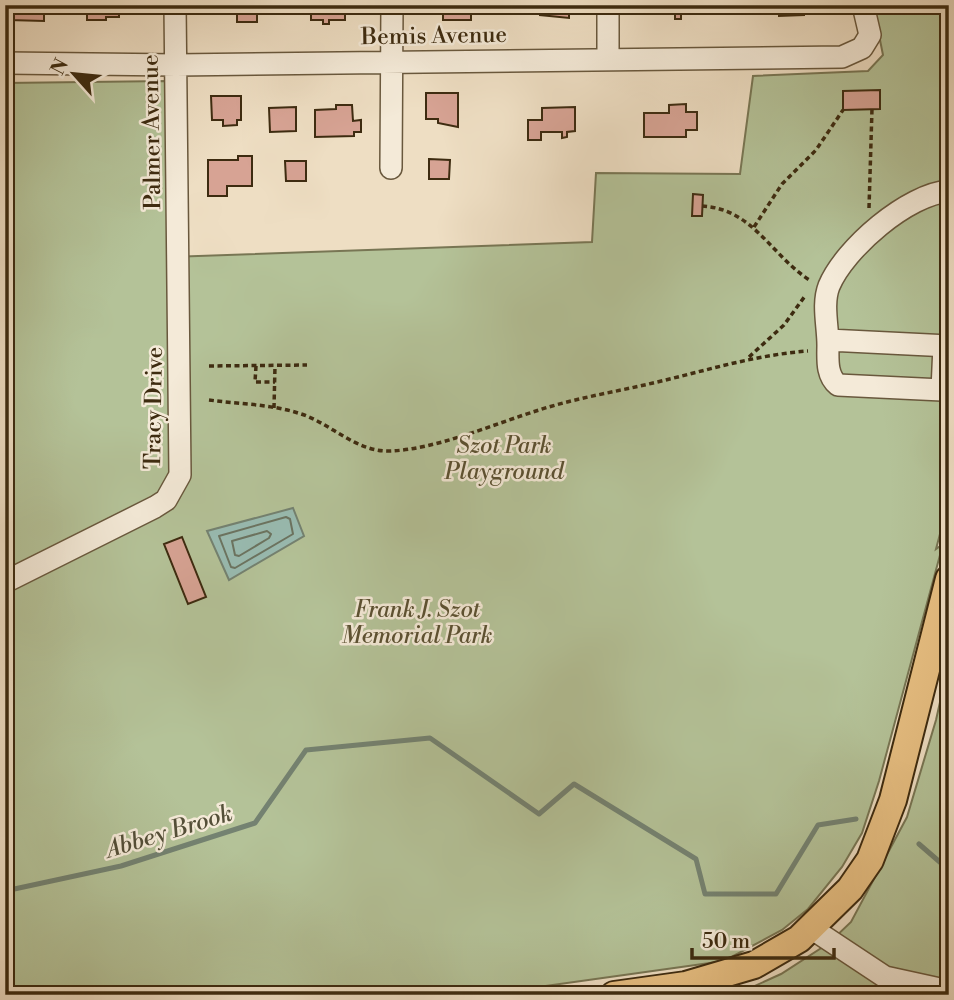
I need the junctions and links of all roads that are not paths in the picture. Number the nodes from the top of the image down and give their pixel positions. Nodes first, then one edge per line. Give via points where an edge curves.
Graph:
1 (175, 5) edge
2 (392, 5) edge
3 (608, 5) edge
4 (863, 5) edge
5 (608, 59) junction
6 (392, 62) junction
7 (5, 63) edge
8 (176, 65) junction
9 (391, 168) dead end
10 (949, 191) edge
11 (180, 258) joint
12 (828, 344) junction
13 (946, 346) edge
14 (949, 579) edge
15 (5, 582) edge
16 (811, 928) junction
17 (949, 991) edge
18 (614, 995) edge

1 - 8 street, Palmer Avenue
2 - 6 street
3 - 5 street
4 - 5 street, Bemis Avenue via 870,35 863,48 842,57
5 - 6 street, Bemis Avenue
6 - 8 street, Bemis Avenue
6 - 9 street
7 - 8 street, Bemis Avenue
8 - 11 street, Palmer Avenue
10 - 12 street via 897,210 860,244 833,279 820,287
11 - 15 street, Tracy Drive via 181,462 177,484 155,508
12 - 13 street
12 - 13 street via 831,376 838,385 942,390
14 - 16 main road via 904,764 875,850 850,889
16 - 17 street via 885,977
16 - 18 main road via 784,949 738,971 686,985

